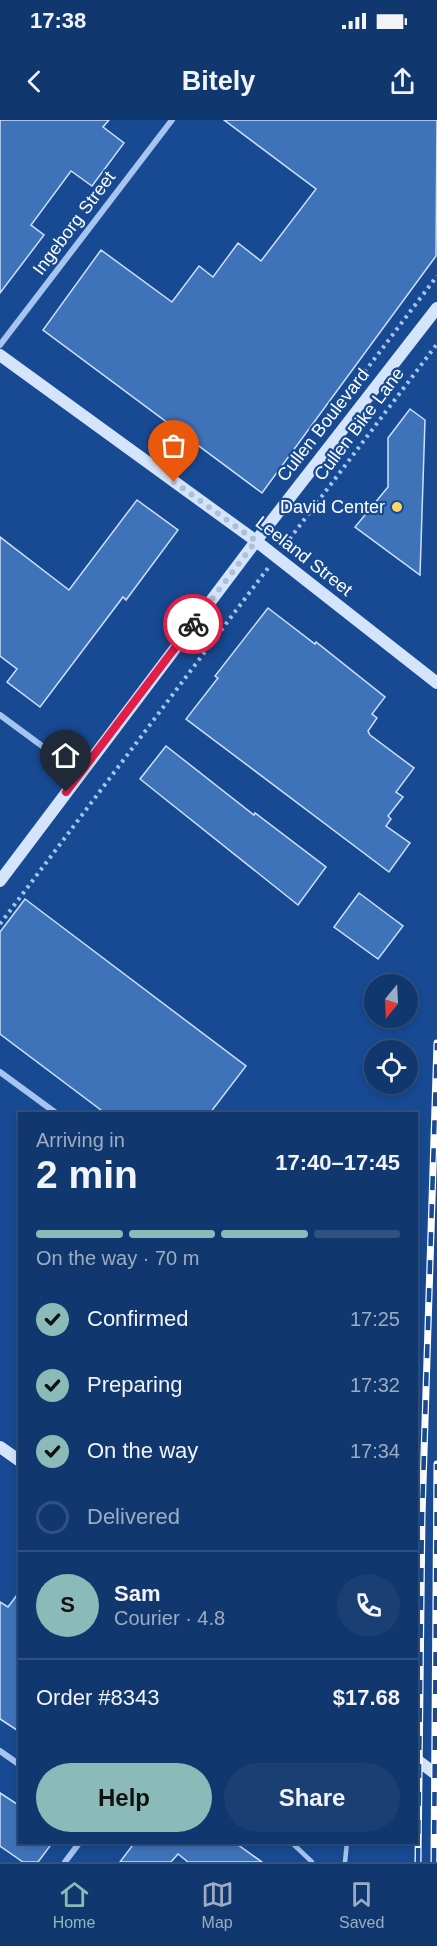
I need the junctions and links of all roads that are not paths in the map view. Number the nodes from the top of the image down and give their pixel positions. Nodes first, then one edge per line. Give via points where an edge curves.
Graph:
1 (172, 120) edge
2 (437, 308) edge
3 (0, 345) edge
4 (0, 355) edge
5 (256, 541) junction
6 (437, 683) edge
7 (0, 715) edge
8 (80, 774) junction
9 (0, 880) edge
10 (0, 1072) edge
11 (55, 1112) edge
12 (0, 1447) edge
13 (18, 1460) edge
14 (0, 1751) edge
15 (418, 1761) edge
16 (18, 1764) edge
17 (437, 1775) edge
18 (78, 1844) edge
19 (293, 1844) edge
20 (347, 1844) edge
21 (65, 1862) edge
22 (312, 1862) edge
23 (345, 1862) edge

1 - 3 street, Ingeborg Street
2 - 5 street, Cullen Boulevard
4 - 5 street, Leeland Street
5 - 6 street, Leeland Street
5 - 8 street, Cullen Boulevard
7 - 8 street
8 - 9 street, Cullen Boulevard
10 - 11 street
12 - 13 street
14 - 16 street
15 - 17 street
18 - 21 street
19 - 22 lane
20 - 23 lane

